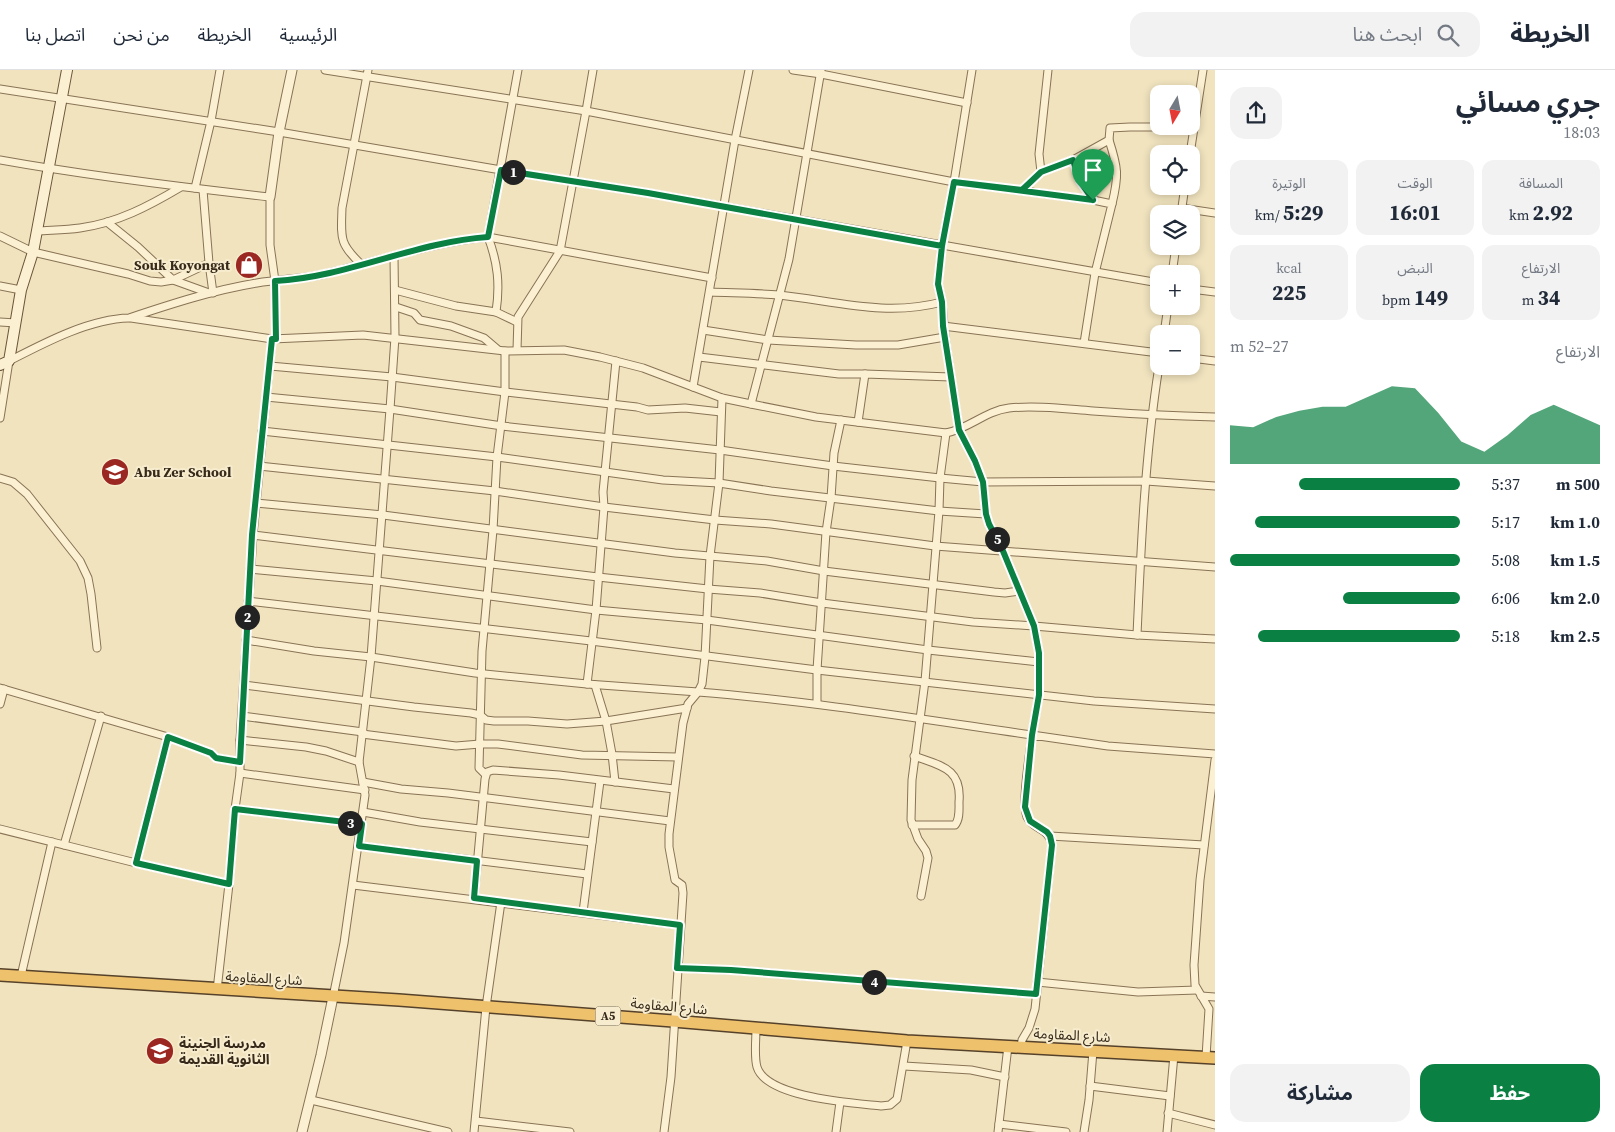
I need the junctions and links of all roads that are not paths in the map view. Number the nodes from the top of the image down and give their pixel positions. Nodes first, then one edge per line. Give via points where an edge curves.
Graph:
1 (67, 70) edge
2 (220, 70) edge
3 (292, 70) edge
4 (325, 70) edge
5 (518, 70) edge
6 (593, 70) edge
7 (749, 70) edge
8 (792, 70) edge
9 (972, 70) edge
10 (1048, 70) edge
11 (1203, 70) edge
12 (821, 72) edge
13 (367, 74) edge
14 (0, 89) edge
15 (1200, 89) edge
16 (62, 98) junction
17 (512, 100) junction
18 (967, 103) junction
19 (586, 111) junction
20 (211, 121) junction
21 (1150, 126) edge
22 (279, 132) junction
23 (735, 140) junction
24 (1109, 140) junction
25 (354, 145) junction
26 (806, 154) junction
27 (0, 160) edge
28 (1073, 160) junction
29 (48, 169) junction
30 (501, 170) junction
31 (1041, 172) junction
32 (573, 182) junction
33 (954, 182) junction
34 (181, 187) junction
35 (195, 188) junction
36 (203, 190) junction
37 (1022, 190) junction
38 (270, 197) junction
39 (1093, 200) junction
40 (1112, 204) junction
41 (724, 206) junction
42 (1200, 212) edge
43 (1215, 213) edge
44 (797, 220) junction
45 (107, 222) junction
46 (37, 231) junction
47 (0, 236) edge
48 (488, 237) junction
49 (942, 246) junction
50 (560, 251) junction
51 (33, 252) junction
52 (394, 256) junction
53 (209, 264) junction
54 (362, 265) junction
55 (1095, 273) junction
56 (712, 278) junction
57 (173, 280) junction
58 (275, 281) junction
59 (1150, 282) edge
60 (0, 286) edge
61 (21, 290) junction
62 (395, 290) junction
63 (1200, 290) edge
64 (710, 292) junction
65 (1215, 292) edge
66 (211, 293) junction
67 (780, 295) junction
68 (942, 302) junction
69 (396, 307) junction
70 (496, 312) junction
71 (129, 318) junction
72 (0, 322) edge
73 (517, 322) junction
74 (16, 323) junction
75 (943, 326) junction
76 (703, 330) junction
77 (395, 337) junction
78 (945, 337) junction
79 (274, 339) junction
80 (768, 340) junction
81 (1084, 343) junction
82 (502, 350) junction
83 (516, 350) junction
84 (1150, 352) edge
85 (699, 357) junction
86 (1200, 359) edge
87 (616, 361) junction
88 (1215, 361) edge
89 (5, 363) edge
90 (761, 365) junction
91 (270, 366) junction
92 (865, 374) junction
93 (1158, 375) edge
94 (392, 377) junction
95 (951, 377) junction
96 (693, 386) junction
97 (505, 392) junction
98 (266, 397) junction
99 (722, 398) junction
100 (612, 404) junction
101 (751, 404) junction
102 (390, 409) junction
103 (721, 412) junction
104 (1152, 415) junction
105 (1215, 417) edge
106 (0, 418) edge
107 (841, 420) junction
108 (858, 422) junction
109 (502, 426) junction
110 (959, 430) junction
111 (262, 431) junction
112 (946, 433) junction
113 (609, 438) junction
114 (388, 445) junction
115 (720, 450) junction
116 (497, 457) junction
117 (259, 466) junction
118 (833, 466) junction
119 (605, 471) junction
120 (0, 478) edge
121 (385, 478) junction
122 (940, 478) junction
123 (1146, 481) junction
124 (983, 482) junction
125 (719, 483) junction
126 (1215, 486) edge
127 (495, 491) junction
128 (831, 498) junction
129 (256, 503) junction
130 (604, 507) junction
131 (939, 511) junction
132 (986, 514) junction
133 (383, 515) junction
134 (715, 520) junction
135 (493, 530) junction
136 (826, 532) junction
137 (252, 535) junction
138 (600, 543) junction
139 (935, 546) junction
140 (380, 549) junction
141 (1003, 551) junction
142 (710, 556) junction
143 (1140, 561) junction
144 (490, 564) junction
145 (1215, 567) edge
146 (250, 569) junction
147 (824, 571) junction
148 (598, 577) junction
149 (377, 581) junction
150 (933, 584) junction
151 (708, 589) junction
152 (1019, 590) junction
153 (487, 596) junction
154 (248, 600) junction
155 (822, 603) junction
156 (596, 610) junction
157 (374, 615) junction
158 (929, 618) junction
159 (707, 620) junction
160 (1034, 626) junction
161 (483, 629) junction
162 (820, 635) junction
163 (1138, 635) junction
164 (1215, 639) edge
165 (246, 640) junction
166 (591, 641) junction
167 (97, 648) dead end
168 (928, 650) junction
169 (706, 656) junction
170 (371, 658) junction
171 (1039, 662) junction
172 (817, 670) junction
173 (482, 673) junction
174 (925, 682) junction
175 (244, 685) junction
176 (591, 685) junction
177 (2, 688) edge
178 (698, 692) junction
179 (1039, 695) junction
180 (366, 701) junction
181 (817, 703) junction
182 (0, 704) edge
183 (687, 708) junction
184 (1215, 708) edge
185 (480, 715) junction
186 (101, 716) junction
187 (242, 716) junction
188 (921, 719) junction
189 (606, 721) junction
190 (363, 733) junction
191 (1032, 735) junction
192 (168, 737) junction
193 (240, 740) junction
194 (480, 744) junction
195 (612, 754) junction
196 (1215, 754) edge
197 (914, 756) junction
198 (678, 757) junction
199 (1215, 760) edge
200 (240, 762) junction
201 (359, 762) junction
202 (240, 773) junction
203 (485, 774) junction
204 (600, 781) junction
205 (615, 782) junction
206 (364, 786) junction
207 (674, 789) junction
208 (483, 797) junction
209 (235, 809) junction
210 (363, 812) junction
211 (596, 812) junction
212 (670, 821) junction
213 (362, 824) junction
214 (912, 825) junction
215 (0, 829) edge
216 (480, 830) junction
217 (1050, 836) junction
218 (52, 842) junction
219 (592, 842) junction
220 (64, 845) junction
221 (1204, 845) junction
222 (359, 846) junction
223 (477, 861) junction
224 (136, 863) junction
225 (587, 874) junction
226 (229, 884) junction
227 (353, 885) junction
228 (921, 896) dead end
229 (474, 898) junction
230 (501, 902) junction
231 (583, 912) junction
232 (680, 925) junction
233 (677, 968) junction
234 (0, 975) edge
235 (20, 976) junction
236 (1037, 982) junction
237 (217, 990) junction
238 (1199, 993) junction
239 (1036, 994) junction
240 (332, 997) junction
241 (1215, 997) edge
242 (486, 1007) junction
243 (673, 1021) junction
244 (756, 1029) junction
245 (907, 1041) junction
246 (1008, 1046) junction
247 (1021, 1047) junction
248 (1093, 1051) junction
249 (1174, 1055) junction
250 (1211, 1058) edge
251 (904, 1066) junction
252 (1005, 1077) junction
253 (1090, 1086) junction
254 (1170, 1096) junction
255 (311, 1100) junction
256 (840, 1102) junction
257 (1168, 1113) junction
258 (476, 1121) junction
259 (1215, 1125) edge
260 (998, 1128) edge
261 (429, 1130) edge
262 (302, 1132) edge
263 (448, 1132) edge
264 (474, 1132) edge
265 (570, 1132) edge
266 (664, 1132) edge
267 (836, 1132) edge
268 (1066, 1132) edge
269 (1084, 1132) edge
270 (1167, 1132) edge

1 - 16 main road
2 - 20 street
3 - 22 street
4 - 13 street
5 - 17 street
6 - 19 street
7 - 23 street
8 - 12 street
9 - 18 street
10 - 31 street via 1039,154
11 - 15 street
12 - 18 street
12 - 26 street
13 - 17 street
13 - 25 street
14 - 16 street
16 - 20 street
16 - 29 main road
17 - 19 street
17 - 30 street
18 - 33 street
19 - 23 street
19 - 32 street
20 - 22 street
20 - 35 street
21 - 24 street via 1110,128
22 - 25 street
22 - 38 street
23 - 26 street
23 - 41 street
24 - 28 street
24 - 40 street via 1117,176
25 - 30 street
25 - 54 street via 341,228 348,251
26 - 33 street
26 - 44 street
27 - 29 street
28 - 31 street
28 - 39 street via 1080,181
29 - 34 street
29 - 46 main road
30 - 32 street
30 - 48 street
31 - 37 street
32 - 41 street
32 - 50 street
33 - 37 street
33 - 49 street
34 - 35 street
34 - 45 street via 137,211
35 - 36 street
36 - 38 street
36 - 53 street
37 - 39 street
38 - 58 street via 270,245
39 - 40 street
40 - 55 street
41 - 44 street
41 - 56 street
42 - 43 street
44 - 49 street
44 - 67 street
45 - 46 street
45 - 57 street
46 - 51 main road
47 - 51 street
48 - 50 street
48 - 52 street
48 - 70 street via 496,256 498,274
49 - 55 street
49 - 68 street via 938,284
50 - 56 street
50 - 73 street via 520,312
51 - 57 street via 150,280
51 - 61 main road
52 - 54 street
52 - 62 street
53 - 57 street
53 - 66 street
54 - 58 street via 306,278
55 - 59 street
55 - 81 street
56 - 64 street
57 - 66 street
58 - 66 street
58 - 79 street
60 - 61 street
61 - 74 main road
62 - 69 street
62 - 70 street via 456,306
63 - 65 street
64 - 67 street
64 - 76 street
66 - 71 street
67 - 68 street via 865,307 921,308
67 - 80 street
68 - 75 street
69 - 77 street
69 - 82 street via 414,313 420,320 452,326 484,338
70 - 73 street
71 - 79 street
71 - 89 street via 117,318 60,336
72 - 74 street
73 - 83 street
74 - 89 main road
75 - 78 street
75 - 81 street
76 - 80 street
76 - 85 street
77 - 79 street via 342,335
77 - 82 street
77 - 94 street
78 - 80 street via 882,346
78 - 95 street
79 - 91 street
80 - 90 street
81 - 84 street
82 - 83 street
82 - 97 street
83 - 87 street via 564,350
85 - 90 street
85 - 96 street
86 - 88 street
87 - 96 street
87 - 100 street
89 - 106 street
90 - 92 street
90 - 101 street
91 - 94 street
91 - 98 street
92 - 95 street
92 - 108 street
93 - 104 street
94 - 97 street
94 - 102 street
95 - 110 street
96 - 99 street
97 - 100 street
97 - 109 street
98 - 102 street
98 - 111 street
99 - 101 street
99 - 103 street
100 - 103 street via 648,410 685,408
100 - 113 street
101 - 107 street
102 - 109 street
102 - 114 street
103 - 115 street
104 - 105 street
104 - 110 street via 1009,408 984,415
104 - 123 street
107 - 108 street
107 - 118 street
108 - 112 street
109 - 113 street
109 - 116 street
110 - 112 street
110 - 124 street
111 - 114 street
111 - 117 street
112 - 122 street
113 - 115 street
113 - 119 street
114 - 116 street
114 - 121 street
115 - 118 street
115 - 125 street
116 - 119 street
116 - 127 street
117 - 121 street
117 - 129 street
118 - 122 street
118 - 128 street
119 - 125 street via 664,480
119 - 130 street
120 - 167 street via 13,482 27,494 80,561 92,594
121 - 127 street
121 - 133 street
122 - 124 street
122 - 131 street
123 - 124 street
123 - 126 street
123 - 143 street
124 - 132 street
125 - 128 street
125 - 134 street
127 - 130 street
127 - 135 street
128 - 131 street
128 - 136 street
129 - 133 street
129 - 137 street
130 - 134 street
130 - 138 street
131 - 132 street
131 - 139 street
132 - 141 street
133 - 135 street
133 - 140 street
134 - 136 street
134 - 142 street
135 - 138 street
135 - 144 street
136 - 139 street
136 - 147 street
137 - 140 street
137 - 146 street
138 - 142 street
138 - 148 street
139 - 141 street
139 - 150 street
140 - 144 street
140 - 149 street
141 - 143 street
141 - 152 street
142 - 147 street
142 - 151 street
143 - 145 street
143 - 163 street
144 - 148 street
144 - 153 street
146 - 149 street
146 - 154 street
147 - 150 street
147 - 155 street
148 - 151 street
148 - 156 street
149 - 153 street
149 - 157 street
150 - 152 street via 994,592
150 - 158 street
151 - 155 street
151 - 159 street
152 - 160 street
153 - 156 street
153 - 161 street
154 - 157 street
154 - 165 street
155 - 158 street
155 - 162 street
156 - 159 street
156 - 166 street
157 - 161 street
157 - 170 street
158 - 160 street
158 - 168 street
159 - 162 street
159 - 169 street
160 - 163 street
160 - 171 street
161 - 166 street
161 - 173 street
162 - 168 street
162 - 172 street
163 - 164 street
165 - 170 street
165 - 175 street
166 - 169 street
166 - 176 street
168 - 171 street
168 - 174 street
169 - 172 street
169 - 178 street
170 - 173 street
170 - 180 street
171 - 179 street
172 - 174 street
172 - 181 street
173 - 176 street
173 - 185 street
174 - 179 street
174 - 188 street
175 - 180 street
175 - 187 street
176 - 178 street
176 - 189 street
177 - 182 street
177 - 186 street
178 - 181 street
178 - 183 street
179 - 184 street
179 - 191 street
180 - 185 street
180 - 190 street
181 - 188 street
183 - 189 street
183 - 198 street
185 - 189 street via 494,722 567,724
185 - 194 street
186 - 192 street
186 - 220 street
187 - 190 street
187 - 193 street
188 - 191 street
188 - 197 street
189 - 195 street
190 - 194 street via 456,746
190 - 201 street
191 - 196 street via 1108,746
191 - 217 street via 1026,815
192 - 200 street via 211,753 216,758
192 - 224 street
193 - 200 street
193 - 201 street via 306,747
194 - 195 street via 582,755
194 - 203 street via 479,768
195 - 198 street
195 - 205 street
197 - 214 street
197 - 214 street via 946,768 960,784 960,790 955,825
198 - 207 street
199 - 221 street
200 - 202 street
201 - 206 street
202 - 206 street
202 - 209 street
203 - 204 street via 493,770
203 - 208 street
204 - 205 street
204 - 211 street
205 - 207 street
206 - 208 street
206 - 210 street
207 - 212 street
208 - 211 street
208 - 216 street
209 - 213 street
209 - 226 street
210 - 213 street
210 - 216 street
211 - 212 street
211 - 219 street
212 - 232 street via 671,861 675,880 682,885 683,893
213 - 222 street
214 - 228 street via 928,854
215 - 218 street
216 - 219 street
216 - 223 street
217 - 221 street
217 - 236 street via 1052,845
218 - 220 street
218 - 235 street
219 - 225 street
220 - 224 street
221 - 238 street via 1194,965
222 - 223 street
222 - 227 street
223 - 225 street
223 - 229 street
224 - 226 street
225 - 231 street
226 - 237 street
227 - 229 street
227 - 240 street
229 - 230 street
230 - 231 street
230 - 242 street
231 - 232 street
232 - 233 street
233 - 239 street
233 - 243 street
234 - 235 highway, شارع المقاومة / A5
235 - 237 highway, شارع المقاومة / A5
236 - 238 street via 1138,992
236 - 239 street
237 - 240 highway, شارع المقاومة / A5
238 - 241 street
238 - 250 street via 1209,1011
239 - 247 street via 1032,1020
240 - 242 highway, شارع المقاومة / A5
240 - 255 street
242 - 243 highway, شارع المقاومة / A5
242 - 258 street
243 - 244 highway, شارع المقاومة / A5
243 - 266 street via 671,1077
244 - 245 highway, شارع المقاومة / A5
244 - 256 street via 757,1067 762,1076 782,1089
245 - 246 highway, شارع المقاومة / A5
245 - 251 street
246 - 247 highway, شارع المقاومة / A5
246 - 252 street
247 - 248 highway, شارع المقاومة / A5
248 - 249 highway, شارع المقاومة / A5
248 - 253 street
249 - 250 highway, شارع المقاومة / A5
249 - 254 street
251 - 252 street via 971,1070
251 - 256 street via 894,1103 881,1106
252 - 260 street
253 - 254 street
253 - 269 street
254 - 257 street
255 - 261 street
255 - 262 street
256 - 267 street
257 - 259 street
257 - 270 street
258 - 264 street
258 - 265 street
260 - 268 street
261 - 263 street

